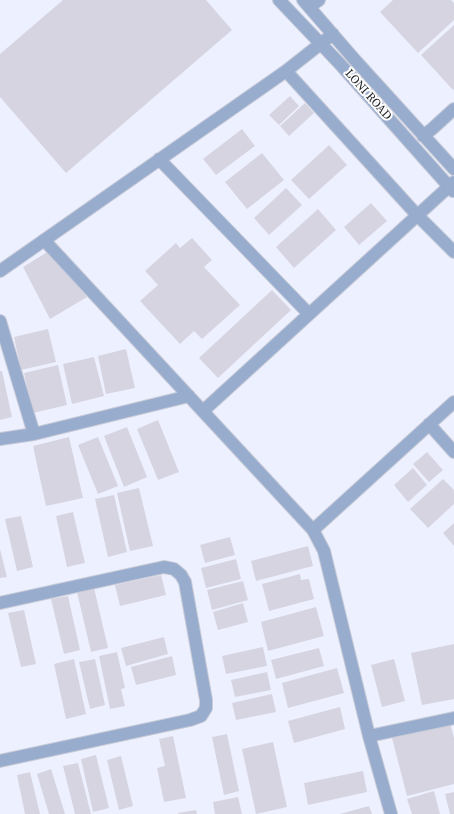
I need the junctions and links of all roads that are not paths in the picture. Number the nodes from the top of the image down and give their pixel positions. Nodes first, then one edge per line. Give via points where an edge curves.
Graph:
1 (279, 0) edge
2 (310, 2) edge
3 (333, 34) junction
4 (319, 43) junction
5 (286, 71) junction
6 (454, 109) edge
7 (423, 136) junction
8 (159, 159) junction
9 (454, 169) edge
10 (452, 187) edge
11 (417, 215) junction
12 (44, 240) junction
13 (454, 252) edge
14 (0, 271) edge
15 (309, 314) junction
16 (0, 321) edge
17 (189, 396) junction
18 (454, 402) edge
19 (203, 411) junction
20 (429, 424) junction
21 (34, 434) junction
22 (0, 440) edge
23 (454, 452) edge
24 (313, 530) junction
25 (0, 602) edge
26 (454, 718) edge
27 (369, 736) junction
28 (0, 761) edge
29 (391, 814) edge

1 - 4 street, LONI ROAD
2 - 3 street, LONI ROAD
3 - 4 street
3 - 7 street, LONI ROAD
4 - 5 street
4 - 10 street, LONI ROAD
5 - 8 street
5 - 11 street
6 - 7 street
7 - 9 street, LONI ROAD
8 - 12 street
8 - 15 street
10 - 11 street
11 - 13 street
11 - 15 street
12 - 14 street
12 - 17 street
15 - 19 street
16 - 21 street
17 - 19 street
17 - 21 street
18 - 20 street
19 - 24 street
20 - 23 street
20 - 24 street
21 - 22 street
24 - 27 street via 324,551
25 - 28 street via 164,567 174,569 182,575 185,582 206,708 201,716 190,720
26 - 27 street
27 - 29 street

